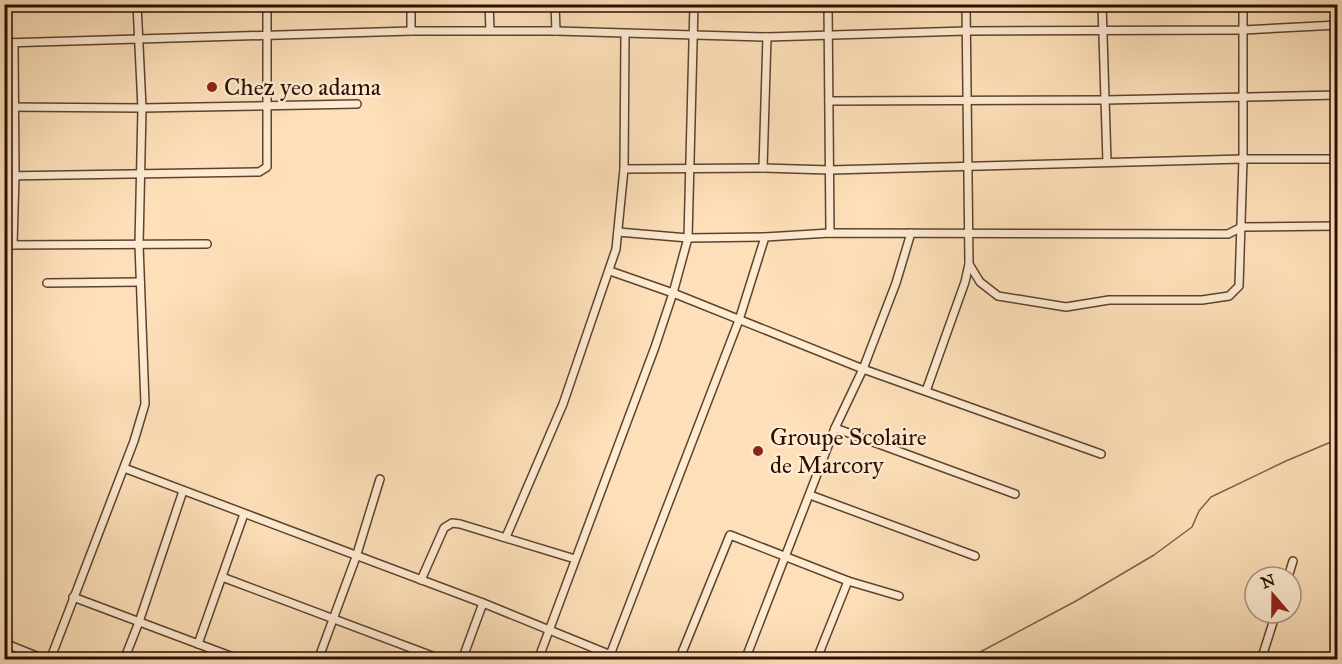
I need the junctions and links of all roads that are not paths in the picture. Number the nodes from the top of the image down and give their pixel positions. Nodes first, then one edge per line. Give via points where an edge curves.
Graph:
1 (137, 4) edge
2 (267, 4) edge
3 (411, 4) edge
4 (489, 4) edge
5 (555, 4) edge
6 (694, 4) edge
7 (828, 4) edge
8 (966, 4) edge
9 (1102, 4) edge
10 (1243, 4) edge
11 (1338, 25) edge
12 (490, 30) junction
13 (1243, 30) junction
14 (411, 31) junction
15 (556, 31) junction
16 (1103, 31) junction
17 (966, 32) junction
18 (625, 34) junction
19 (828, 34) junction
20 (694, 35) junction
21 (267, 37) junction
22 (767, 37) junction
23 (138, 40) junction
24 (4, 43) edge
25 (14, 43) junction
26 (1338, 94) edge
27 (1243, 98) junction
28 (1105, 100) junction
29 (829, 101) junction
30 (967, 101) junction
31 (357, 104) dead end
32 (267, 105) junction
33 (4, 107) edge
34 (14, 107) junction
35 (142, 108) junction
36 (1243, 159) junction
37 (1338, 159) edge
38 (1107, 162) junction
39 (969, 167) junction
40 (688, 168) junction
41 (763, 168) junction
42 (624, 169) junction
43 (830, 170) junction
44 (141, 174) junction
45 (4, 176) edge
46 (15, 176) junction
47 (1338, 226) edge
48 (1242, 227) junction
49 (618, 232) junction
50 (830, 233) junction
51 (911, 233) junction
52 (969, 233) junction
53 (765, 237) junction
54 (688, 238) junction
55 (207, 244) dead end
56 (4, 245) edge
57 (13, 245) junction
58 (139, 245) junction
59 (969, 264) junction
60 (610, 271) junction
61 (48, 282) dead end
62 (140, 282) junction
63 (673, 293) junction
64 (739, 320) junction
65 (863, 369) junction
66 (926, 391) junction
67 (835, 428) junction
68 (1101, 453) dead end
69 (124, 468) junction
70 (380, 479) dead end
71 (183, 491) junction
72 (1015, 494) dead end
73 (810, 495) junction
74 (244, 514) junction
75 (506, 537) junction
76 (785, 555) junction
77 (975, 556) dead end
78 (356, 557) junction
79 (575, 559) junction
80 (1293, 561) dead end
81 (1292, 565) edge
82 (222, 578) junction
83 (421, 580) junction
84 (848, 581) junction
85 (899, 596) dead end
86 (73, 597) junction
87 (483, 603) junction
88 (333, 619) junction
89 (139, 622) junction
90 (1272, 625) edge
91 (550, 629) junction
92 (4, 643) edge
93 (198, 644) junction
94 (610, 655) junction
95 (819, 656) dead end
96 (46, 660) edge
97 (50, 660) edge
98 (124, 660) edge
99 (241, 660) edge
100 (318, 660) edge
101 (443, 660) edge
102 (462, 660) edge
103 (538, 660) edge
104 (623, 660) edge
105 (679, 660) edge
106 (745, 660) edge
107 (1261, 660) edge

1 - 23 street
2 - 21 street
3 - 14 street
4 - 12 street
5 - 15 street
6 - 20 street
7 - 19 street
8 - 17 street
9 - 16 street
10 - 13 street
11 - 13 street
12 - 14 street
12 - 15 street
13 - 16 street
13 - 27 street
14 - 21 street
15 - 18 street
16 - 17 street
16 - 28 street
17 - 19 street
17 - 30 street
18 - 20 street
18 - 42 street
19 - 22 street
19 - 29 street
20 - 22 street
20 - 40 street
21 - 23 street
21 - 32 street
22 - 41 street
23 - 25 street
23 - 35 street
24 - 25 street
25 - 34 street
26 - 27 street
27 - 28 street
27 - 36 street
28 - 30 street
28 - 38 street
29 - 30 street
29 - 43 street
30 - 39 street
31 - 32 street
32 - 35 street
32 - 44 street via 264,170
33 - 34 street
34 - 35 street
34 - 46 street
35 - 44 street
36 - 37 street
36 - 38 street
36 - 48 street
38 - 39 street
39 - 43 street
39 - 52 street
40 - 41 street
40 - 42 street
40 - 54 street
41 - 43 street
42 - 49 street
43 - 50 street
44 - 46 street
44 - 58 street
45 - 46 street
46 - 57 street
47 - 48 street
48 - 52 street via 1228,234
48 - 59 street via 1239,286 1229,296 1202,300 1109,300 1066,307 998,296 980,282
49 - 54 street
49 - 60 street
50 - 51 street
50 - 53 street
51 - 52 street
51 - 65 street
52 - 59 street
53 - 54 street
53 - 64 street
54 - 63 street
55 - 58 street
56 - 57 street
57 - 58 street
58 - 62 street
59 - 66 street
60 - 63 street
60 - 75 street via 563,404
61 - 62 street
62 - 69 street via 145,404
63 - 64 street
63 - 79 street
64 - 65 street
64 - 94 street
65 - 66 street
65 - 67 street
66 - 68 street
67 - 72 street
67 - 73 street
69 - 71 street
69 - 86 street
70 - 78 street
71 - 74 street
71 - 89 street
73 - 76 street
73 - 77 street
74 - 78 street
74 - 82 street
75 - 79 street
75 - 83 street via 452,523 444,528
76 - 84 street
76 - 105 street via 730,535
76 - 106 street
78 - 83 street
78 - 88 street
79 - 91 street
80 - 81 street
82 - 88 street
82 - 93 street
83 - 87 street
84 - 85 street
84 - 95 street
86 - 89 street
86 - 97 street
87 - 91 street
87 - 102 street
88 - 100 street
88 - 101 street
89 - 93 street
89 - 98 street
90 - 107 street
91 - 94 street
91 - 103 street
92 - 96 street
93 - 99 street
94 - 104 street

